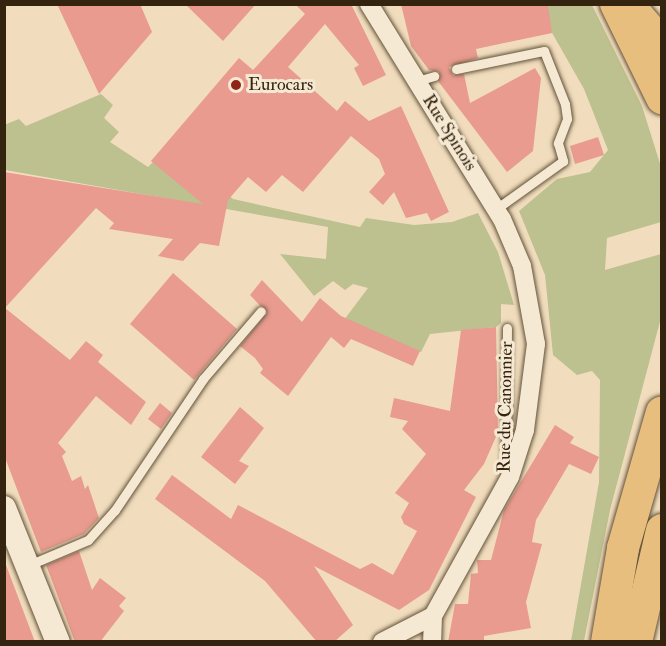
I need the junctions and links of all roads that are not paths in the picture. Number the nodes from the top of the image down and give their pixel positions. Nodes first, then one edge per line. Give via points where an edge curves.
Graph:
1 (369, 4) edge
2 (616, 4) edge
3 (628, 4) edge
4 (662, 44) edge
5 (456, 69) dead end
6 (662, 98) edge
7 (496, 209) junction
8 (522, 266) joint
9 (261, 311) dead end
10 (507, 328) dead end
11 (661, 413) edge
12 (505, 486) junction
13 (4, 508) edge
14 (662, 530) edge
15 (27, 565) junction
16 (433, 616) junction
17 (58, 642) edge
18 (382, 642) edge
19 (432, 642) edge
20 (606, 642) edge
21 (636, 642) edge

1 - 7 street, Rue Spinois via 425,79
2 - 6 highway
3 - 4 highway
5 - 7 lane via 544,51 565,104 567,119 558,143 563,161
7 - 8 street, Rue Spinois
8 - 12 street, Rue du Canonnier via 536,344 525,430
9 - 15 lane via 203,379 116,510 88,540
10 - 12 lane, Rue du Canonnier
11 - 20 highway via 623,548
12 - 16 street, Rue du Canonnier
13 - 15 street
14 - 21 highway
15 - 17 street
16 - 18 street
16 - 19 street, Rue du Canonnier

